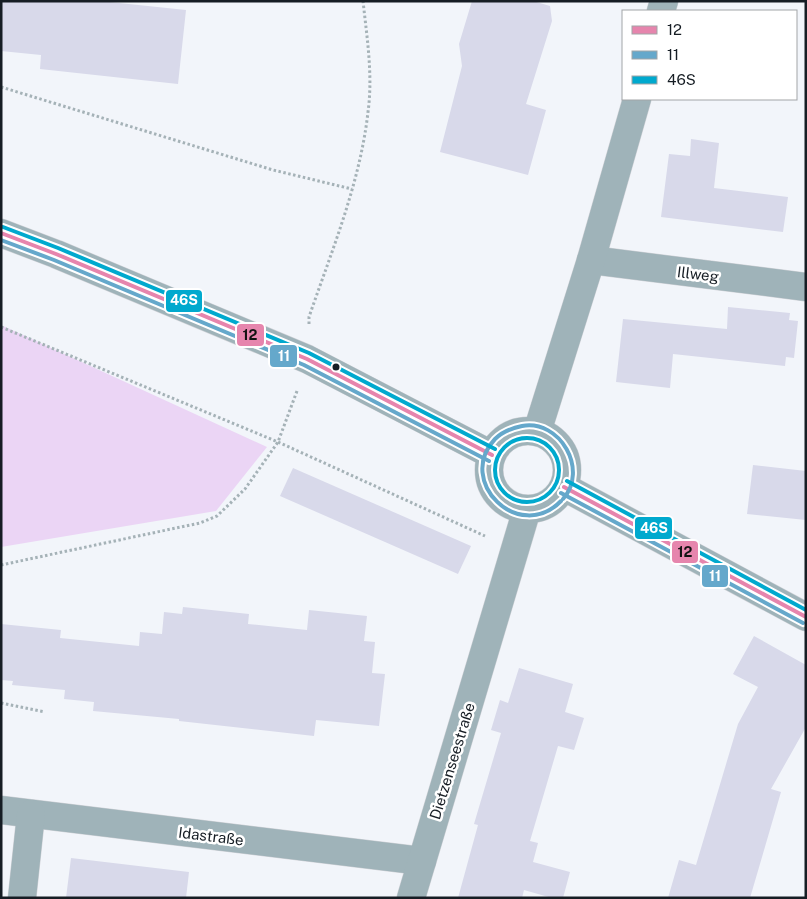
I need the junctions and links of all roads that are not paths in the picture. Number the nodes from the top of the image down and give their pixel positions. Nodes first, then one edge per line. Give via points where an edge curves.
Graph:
1 (637, 100) edge
2 (1, 233) edge
3 (591, 260) junction
4 (806, 287) edge
5 (537, 432) junction
6 (492, 454) junction
7 (564, 487) junction
8 (527, 509) junction
9 (806, 617) edge
10 (1, 810) edge
11 (31, 814) junction
12 (422, 861) junction
13 (22, 898) edge
14 (411, 898) edge

1 - 3 street
2 - 6 street via 307,359
3 - 4 street, Illweg
3 - 5 street
5 - 6 street via 516,433
5 - 7 street via 548,436 563,453 567,464
6 - 8 street via 490,476 496,491 506,502
7 - 8 street via 548,504
7 - 9 street
8 - 12 street, Dietzenseestraße
10 - 11 street, Idastraße
11 - 12 street, Idastraße
11 - 13 street
12 - 14 street, Dietzenseestraße

